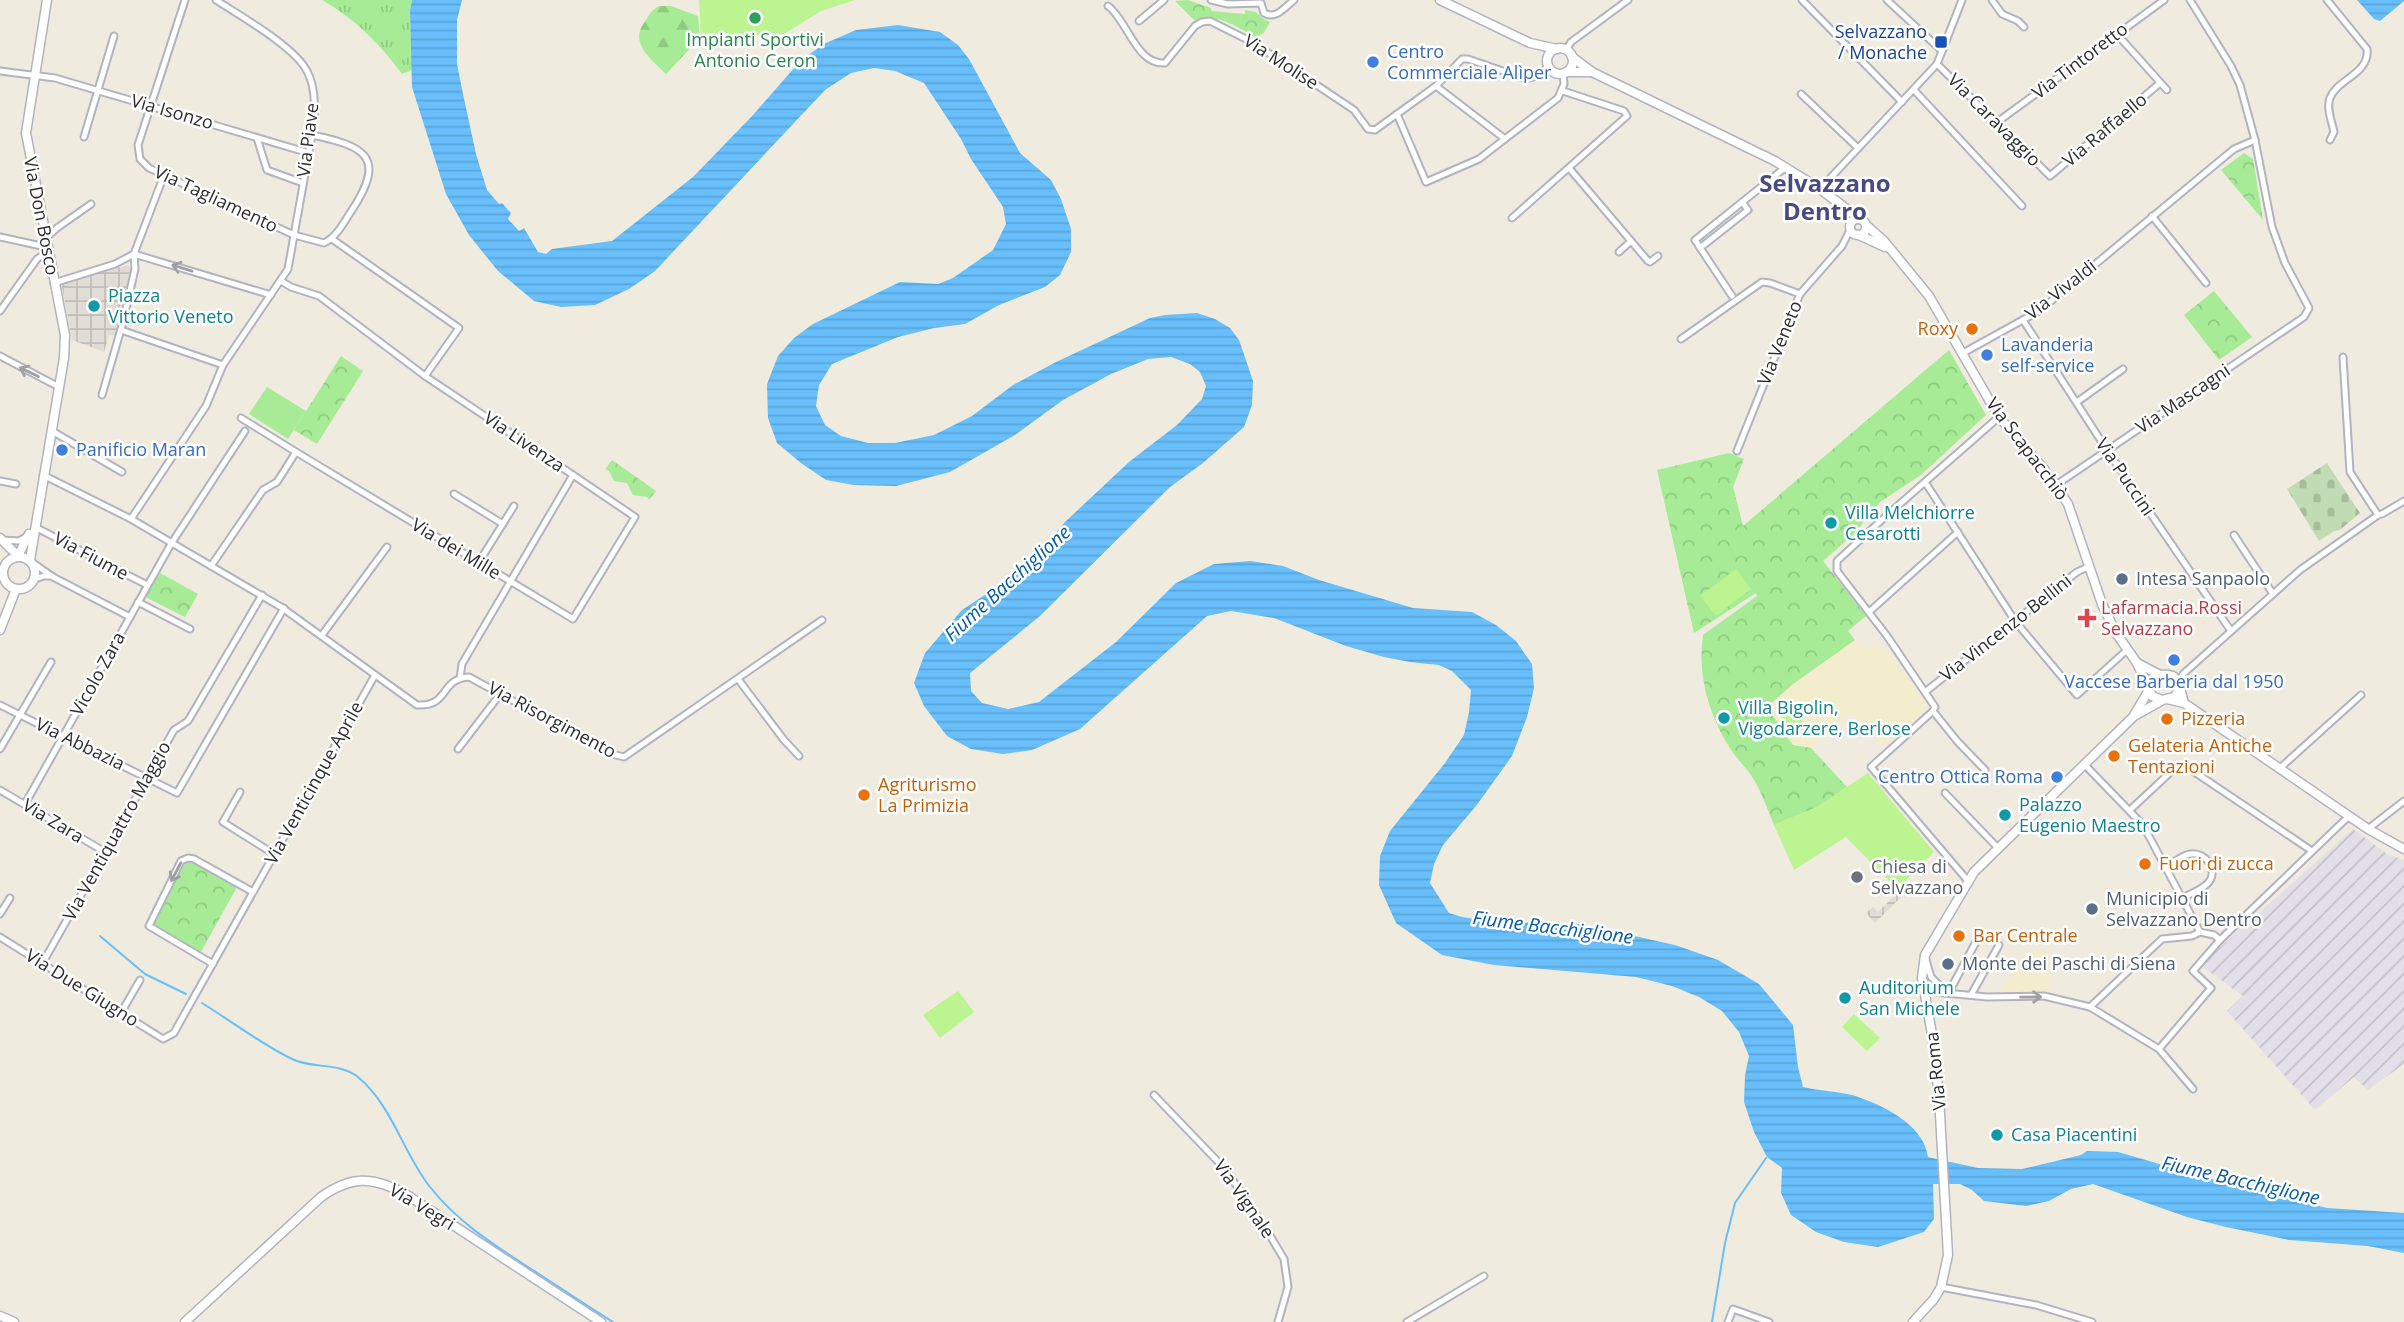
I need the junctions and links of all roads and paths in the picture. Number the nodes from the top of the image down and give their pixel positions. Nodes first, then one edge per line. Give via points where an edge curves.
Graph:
1 (47, 0) edge
2 (185, 0) edge
3 (216, 0) edge
4 (1164, 0) edge
5 (1211, 0) edge
6 (1268, 0) edge
7 (1294, 0) edge
8 (1440, 0) edge
9 (1611, 0) edge
10 (1628, 0) edge
11 (1802, 0) edge
12 (1887, 0) edge
13 (1962, 0) edge
14 (1992, 0) edge
15 (2164, 0) edge
16 (2190, 0) edge
17 (2327, 0) edge
18 (1261, 2) junction
19 (1108, 6) dead end
20 (1616, 8) junction
21 (1139, 21) dead end
22 (2024, 27) dead end
23 (2116, 33) junction
24 (114, 37) dead end
25 (1531, 43) junction
26 (1942, 51) junction
27 (1565, 52) junction
28 (1548, 64) junction
29 (1937, 64) junction
30 (0, 71) edge
31 (1592, 72) junction
32 (1565, 73) junction
33 (34, 75) junction
34 (2160, 83) junction
35 (1436, 86) junction
36 (97, 90) junction
37 (1914, 90) junction
38 (2167, 90) dead end
39 (1563, 91) junction
40 (1801, 94) dead end
41 (1902, 102) junction
42 (150, 105) junction
43 (1397, 114) junction
44 (1996, 123) junction
45 (312, 135) junction
46 (83, 136) dead end
47 (257, 138) junction
48 (1505, 139) junction
49 (2255, 140) junction
50 (2330, 140) dead end
51 (1857, 148) junction
52 (309, 153) junction
53 (1786, 167) junction
54 (1569, 168) junction
55 (164, 175) junction
56 (2050, 176) joint
57 (303, 183) junction
58 (1820, 189) junction
59 (1743, 202) junction
60 (91, 204) dead end
61 (1839, 205) junction
62 (2022, 206) dead end
63 (2152, 216) junction
64 (1512, 218) dead end
65 (1863, 222) junction
66 (42, 225) junction
67 (1851, 227) junction
68 (57, 228) junction
69 (294, 235) junction
70 (1859, 235) junction
71 (0, 237) edge
72 (332, 239) junction
73 (1632, 241) junction
74 (46, 246) junction
75 (1842, 246) junction
76 (1700, 248) junction
77 (1889, 249) junction
78 (1619, 252) dead end
79 (134, 254) junction
80 (1658, 256) dead end
81 (281, 281) junction
82 (54, 283) junction
83 (2206, 283) dead end
84 (1800, 293) junction
85 (271, 295) junction
86 (1732, 296) dead end
87 (0, 311) edge
88 (2023, 320) junction
89 (121, 330) junction
90 (1681, 339) dead end
91 (1962, 353) junction
92 (0, 356) edge
93 (2343, 357) dead end
94 (223, 365) junction
95 (2123, 369) dead end
96 (425, 376) junction
97 (59, 387) junction
98 (102, 395) dead end
99 (2077, 402) junction
100 (1999, 417) junction
101 (242, 418) dead end
102 (51, 431) junction
103 (245, 431) dead end
104 (2107, 450) junction
105 (1737, 451) dead end
106 (296, 452) junction
107 (122, 472) dead end
108 (43, 475) junction
109 (573, 475) junction
110 (0, 481) edge
111 (1925, 482) junction
112 (16, 484) dead end
113 (2056, 485) junction
114 (454, 494) dead end
115 (2404, 502) edge
116 (514, 506) dead end
117 (2378, 515) junction
118 (131, 519) junction
119 (502, 524) junction
120 (35, 525) junction
121 (1958, 532) junction
122 (29, 534) junction
123 (2234, 535) dead end
124 (1, 539) edge
125 (171, 544) junction
126 (387, 547) dead end
127 (18, 556) junction
128 (32, 561) junction
129 (479, 562) junction
130 (211, 566) junction
131 (2088, 567) junction
132 (53, 577) junction
133 (2, 578) edge
134 (35, 579) junction
135 (510, 581) junction
136 (147, 585) junction
137 (16, 589) junction
138 (2273, 594) junction
139 (262, 595) junction
140 (138, 602) junction
141 (284, 608) junction
142 (1869, 612) junction
143 (130, 617) junction
144 (822, 620) dead end
145 (2015, 621) junction
146 (190, 629) dead end
147 (0, 631) edge
148 (2231, 631) junction
149 (322, 635) junction
150 (2127, 650) junction
151 (51, 662) dead end
152 (2137, 663) junction
153 (2183, 674) junction
154 (375, 675) junction
155 (2160, 675) junction
156 (2173, 676) junction
157 (460, 678) junction
158 (738, 679) junction
159 (2179, 686) junction
160 (2149, 688) junction
161 (1925, 692) junction
162 (500, 693) junction
163 (2361, 695) dead end
164 (2165, 700) junction
165 (2184, 703) junction
166 (0, 705) edge
167 (1933, 711) junction
168 (20, 715) junction
169 (2133, 717) junction
170 (64, 737) junction
171 (458, 748) dead end
172 (0, 749) edge
173 (799, 756) dead end
174 (2085, 765) junction
175 (2279, 769) junction
176 (1985, 770) dead end
177 (148, 777) junction
178 (0, 790) edge
179 (240, 792) dead end
180 (1945, 793) dead end
181 (2404, 801) edge
182 (24, 804) junction
183 (2130, 810) junction
184 (2349, 816) junction
185 (2368, 829) junction
186 (1998, 849) junction
187 (2404, 849) edge
188 (105, 852) junction
189 (2312, 852) junction
190 (274, 854) junction
191 (2165, 867) junction
192 (1968, 881) junction
193 (253, 892) junction
194 (10, 898) dead end
195 (2182, 898) junction
196 (0, 914) edge
197 (2200, 932) junction
198 (0, 937) edge
199 (2220, 940) junction
200 (1976, 942) dead end
201 (1999, 945) dead end
202 (1925, 955) junction
203 (42, 964) junction
204 (213, 964) junction
205 (1922, 978) junction
206 (140, 980) dead end
207 (1937, 984) junction
208 (1924, 991) junction
209 (1948, 992) junction
210 (1971, 995) junction
211 (2090, 1007) junction
212 (121, 1013) junction
213 (163, 1039) joint
214 (2159, 1049) junction
215 (2193, 1089) dead end
216 (1154, 1095) dead end
217 (1484, 1276) dead end
218 (1943, 1283) junction
219 (0, 1316) edge
220 (15, 1322) edge
221 (185, 1322) edge
222 (601, 1322) edge
223 (1278, 1322) edge
224 (1407, 1322) edge
225 (1728, 1322) edge
226 (1769, 1322) edge
227 (1913, 1322) edge
228 (2092, 1322) edge

1 - 33 street, Via Don Bosco
2 - 42 street, Via Tagliamento
3 - 45 street, Via Piave via 288,49 307,69 314,90
4 - 21 street
5 - 18 street
6 - 18 street
7 - 18 street via 1274,16 1264,13
8 - 25 street, Via Scapacchiò
9 - 20 street
10 - 20 street
11 - 41 street
12 - 26 street
13 - 26 street
14 - 22 street via 2002,14
15 - 23 street, Via Tintoretto
16 - 49 street via 2235,75
17 - 50 street via 2368,55 2330,98 2334,132
19 - 43 street, Via Molise via 1157,64 1165,63 1195,26 1210,21 1252,42 1354,110 1368,129 1375,130
20 - 27 street via 1571,42
23 - 34 street, Via Raffaello
23 - 44 street, Via Tintoretto
24 - 36 street
25 - 27 street, Via Scapacchiò
25 - 28 street, Via Scapacchiò
26 - 29 street
27 - 28 street via 1550,53
27 - 31 street, Via Scapacchiò
27 - 32 street via 1572,66
28 - 32 street, Via Scapacchiò via 1553,72
28 - 35 street, Via Molise via 1540,75 1526,79 1462,59
29 - 37 street
29 - 44 street, Via Caravaggio
30 - 33 street, Via Isonzo
31 - 32 street, Via Scapacchiò
31 - 53 street, Via Scapacchiò
32 - 39 street
33 - 36 street, Via Isonzo
33 - 66 street, Via Don Bosco via 26,133
34 - 38 street, Via Raffaello
34 - 56 street, Via Raffaello
35 - 43 street, Via Molise
35 - 48 street
36 - 42 street, Via Isonzo
36 - 46 street
37 - 41 street
37 - 62 street
39 - 48 street
39 - 54 street via 1627,114
40 - 51 street
41 - 51 street
42 - 47 street, Via Isonzo
42 - 55 street, Via Tagliamento via 138,145 140,159
43 - 48 street via 1426,182 1479,159
44 - 56 street, Via Caravaggio
45 - 52 street, Via Piave
45 - 72 street via 354,146 370,170 366,186
47 - 52 street, Via Isonzo
47 - 57 street via 267,170
49 - 63 street, Via Vivaldi via 2234,149
49 - 104 street, Via Mascagni via 2272,227 2308,311
51 - 58 street
52 - 57 street, Via Piave
53 - 58 street, Via Scapacchiò
53 - 59 street
54 - 64 street
54 - 73 street
55 - 69 street, Via Tagliamento
55 - 79 street
57 - 69 street, Via Piave
58 - 61 street, Via Scapacchiò
59 - 76 street via 1748,210
59 - 76 street via 1695,240
60 - 68 street
61 - 65 street, Via Scapacchiò
61 - 67 street, Via Scapacchiò
63 - 83 street
63 - 88 street, Via Vivaldi
65 - 67 street via 1853,221
65 - 70 street via 1866,230
65 - 77 street, Via Scapacchiò
66 - 68 street
66 - 74 street, Via Don Bosco
67 - 70 street, Via Scapacchiò
67 - 75 street, Via Veneto
68 - 74 street
69 - 72 street, Via Tagliamento via 324,243
69 - 81 street, Via Piave
70 - 75 street, Via Veneto
70 - 77 street, Via Scapacchiò
71 - 74 street
72 - 96 street via 459,328
73 - 78 street
73 - 80 street via 1648,261
74 - 82 street, Via Don Bosco
74 - 87 street
75 - 84 street, Via Veneto
76 - 86 street
77 - 91 street, Via Scapacchiò via 1930,296
79 - 82 street
85 -> 79 street
79 - 89 street via 135,269
81 - 85 street, Via Piave
81 - 96 street, Via Livenza via 319,296
82 - 97 street, Via Don Bosco via 65,335
84 - 90 street via 1762,282
84 - 105 street, Via Veneto
85 - 94 street, Via Piave
88 - 91 street, Via Vivaldi
88 - 99 street, Via Puccini
89 - 94 street
89 - 98 street
91 - 100 street, Via Scapacchiò
97 -> 92 street
93 - 117 street via 2350,472
94 - 118 street, Via Piave via 206,405
95 - 99 street
96 - 109 street, Via Livenza
97 - 102 street, Via Don Bosco
99 - 104 street, Via Puccini
100 - 111 street
100 - 113 street, Via Scapacchiò
101 - 106 street, Via dei Mille
102 - 107 street
102 - 108 street, Via Don Bosco
103 - 125 street, Vicolo Zara
104 - 113 street, Via Mascagni
104 - 148 street, Via Puccini
106 - 129 street, Via dei Mille
106 - 130 street via 276,482 263,490
108 - 118 street
108 - 120 street, Via Don Bosco
109 - 135 street, Via Livenza
109 - 135 street, Via dei Mille via 635,517 573,619
110 - 112 street
111 - 121 street
111 - 142 street via 1837,561 1837,571
113 - 131 street, Via Scapacchiò via 2074,515
114 - 119 street
115 - 117 street
116 - 119 street
117 - 138 street
118 - 125 street
119 - 129 street
120 - 122 street
120 - 128 street, Via Don Bosco
120 - 136 street, Via Fiume
121 - 142 street
121 - 145 street
122 - 124 street via 19,541
122 - 127 street
123 - 138 street
124 - 127 street
125 - 130 street
125 - 136 street, Vicolo Zara
126 - 149 street
127 - 128 street
127 - 133 street via 5,564
128 - 132 street, Via Fiume
128 - 134 street, Via Don Bosco
129 - 135 street, Via dei Mille
130 - 139 street
131 - 145 street, Via Vincenzo Bellini
131 - 150 street, Via Scapacchiò
132 - 134 street
132 - 143 street, Via Fiume
133 - 137 street
134 - 137 street via 28,587
135 - 157 street, Via Livenza via 462,664
136 - 140 street, Vicolo Zara
137 - 147 street
138 - 148 street
139 - 141 street
139 - 177 street, Via Ventiquattro Maggio via 188,721 174,730
140 - 143 street, Vicolo Zara
140 - 146 street
141 - 149 street
141 - 177 street, Via Abbazia via 177,793
142 - 161 street
143 - 170 street, Vicolo Zara
144 - 158 street, Via Risorgimento
145 - 150 street via 2077,695
145 - 161 street, Via Vincenzo Bellini
148 - 153 street
149 - 154 street
150 - 152 street, Via Scapacchiò
151 - 168 street, Via Abbazia
152 - 155 street, Via Scapacchiò
152 - 160 street, Via Scapacchiò
153 - 156 street
153 - 159 street
154 - 157 street via 416,705 440,698 452,681
154 - 190 street, Via Venticinque Aprile
155 - 156 street
155 - 160 street via 2151,680
156 - 159 street
157 - 162 street, Via Risorgimento via 469,677
158 - 162 street, Via Risorgimento via 624,757
158 - 173 street
159 - 164 street via 2175,697
159 - 165 street
160 - 164 street via 2155,698
160 - 169 street, Via Roma
161 - 167 street
162 - 171 street
163 - 175 street
164 - 165 street
164 - 169 street, Via Roma
165 - 175 street
166 - 168 street, Via Abbazia
167 - 176 street
167 - 192 street via 1871,767
168 - 170 street, Via Abbazia
168 - 172 street
169 - 174 street, Via Roma
170 - 177 street, Via Abbazia
170 - 182 street, Vicolo Zara
174 - 183 street
174 - 186 street, Via Roma
175 - 184 street
177 - 188 street, Via Ventiquattro Maggio
178 - 182 street, Via Zara
179 - 190 street via 223,822
180 - 186 street
181 - 185 street
182 - 188 street, Via Zara
183 - 189 street via 2184,765
183 - 191 street
184 - 185 street
184 - 189 street
185 - 187 street
186 - 192 street, Via Roma
188 - 203 street, Via Ventiquattro Maggio
189 - 199 street
190 - 193 street, Via Venticinque Aprile
191 - 195 street
191 - 195 street via 2194,853 2212,867 2207,884
192 - 202 street, Via Roma
193 - 204 street, Via Venticinque Aprile
193 -> 204 street via 194,859 181,862 149,926
194 - 196 street
195 - 197 street
197 - 199 street
197 - 211 street via 2162,939
198 - 203 street, Via Due Giugno
199 - 214 street via 2193,971 2211,988
200 - 209 street
201 - 210 street
202 - 205 street, Via Roma
202 - 207 street
203 - 212 street, Via Due Giugno
204 - 213 street, Via Venticinque Aprile via 174,1033
205 - 207 street
205 - 208 street, Via Roma
206 - 212 street
207 - 209 street
208 - 209 street
208 - 218 street, Via Roma via 1944,1151 1948,1255
209 - 210 street
210 -> 211 street via 2044,996
211 - 214 street
212 - 213 street, Via Due Giugno
214 - 215 street
216 - 223 street, Via Vignale via 1225,1169 1284,1259 1288,1287
217 - 224 street
218 - 227 street
218 - 228 street
219 - 220 street
221 - 222 street, Via Vegri via 321,1197 336,1186 359,1180 373,1180 404,1193
225 - 226 street via 1733,1309

